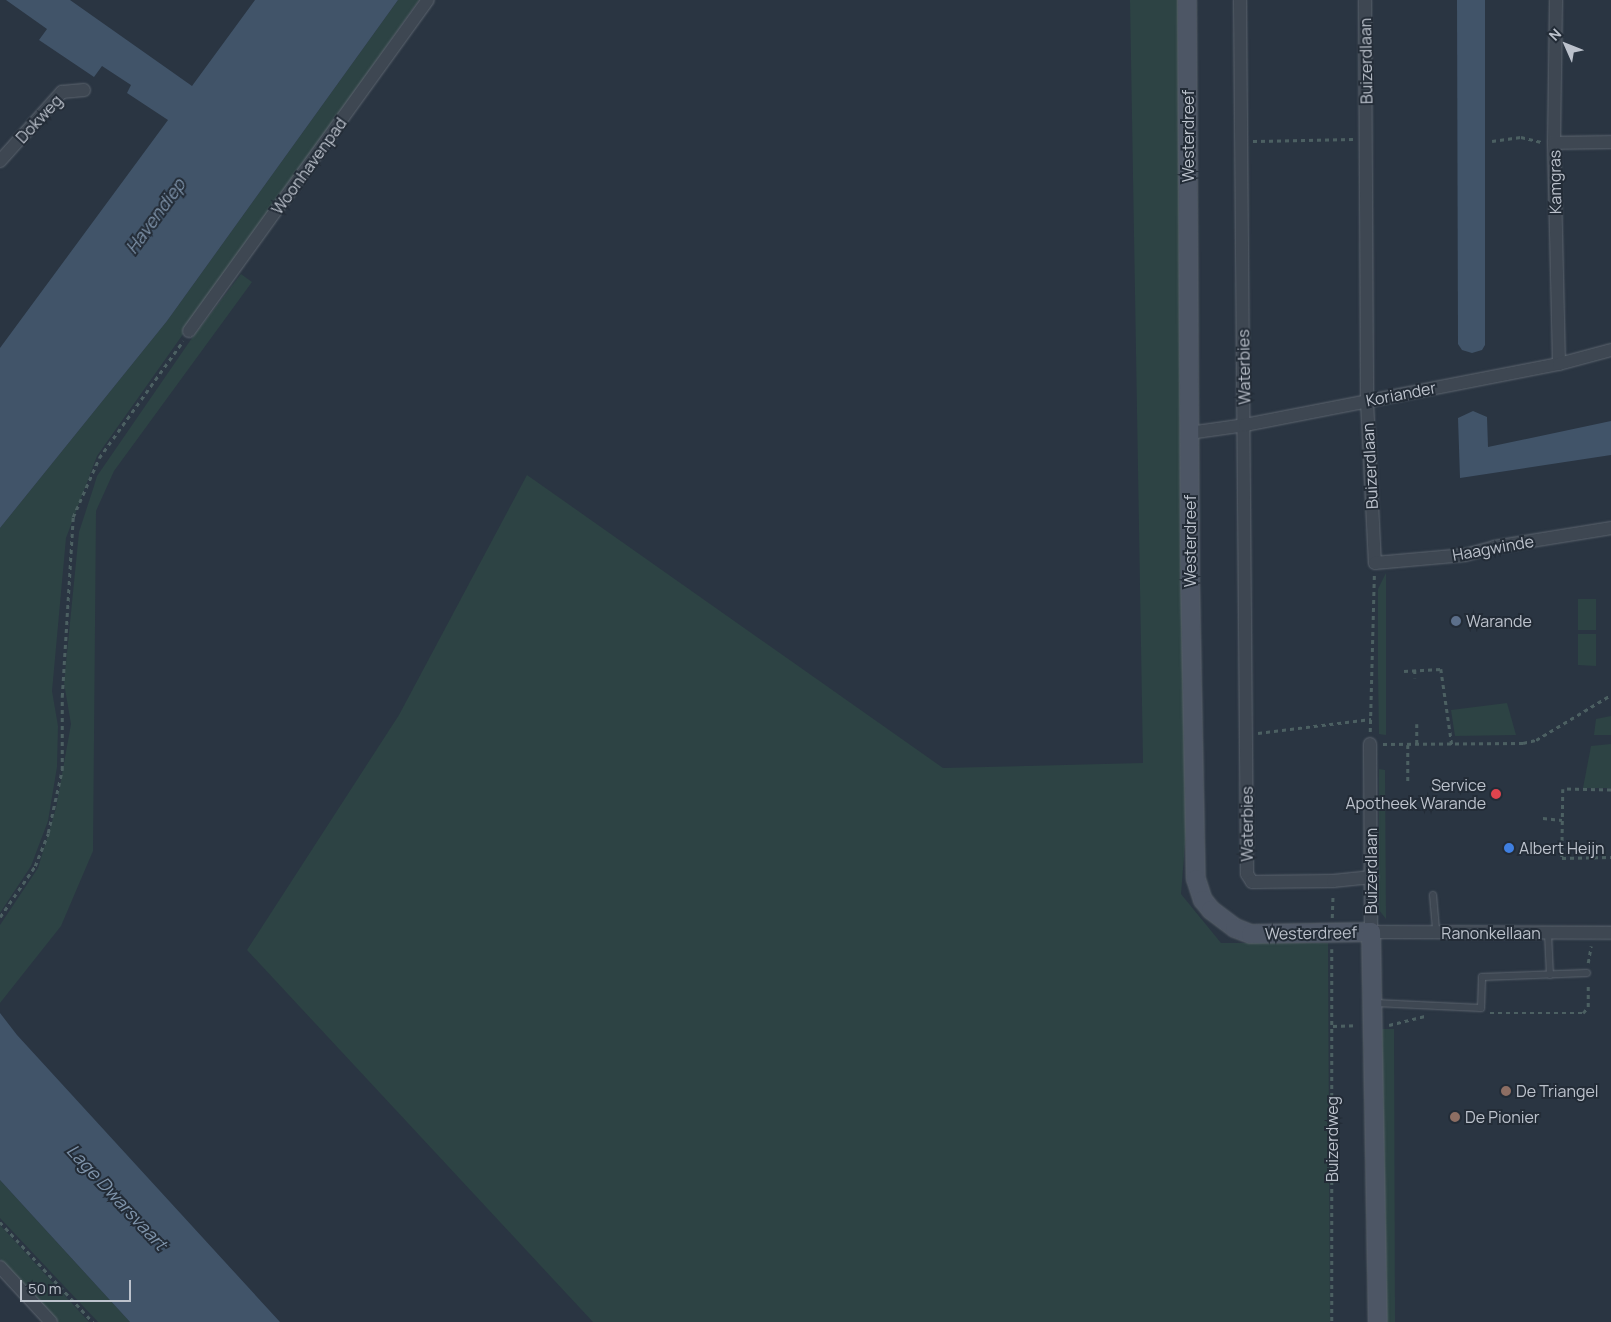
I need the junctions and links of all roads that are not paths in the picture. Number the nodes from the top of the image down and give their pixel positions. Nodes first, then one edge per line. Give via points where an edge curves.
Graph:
1 (428, 0) edge
2 (1187, 0) edge
3 (1240, 0) edge
4 (1366, 0) edge
5 (1556, 0) edge
6 (84, 90) dead end
7 (1554, 141) junction
8 (1611, 142) edge
9 (0, 161) edge
10 (190, 331) road end
11 (1611, 350) edge
12 (1560, 364) junction
13 (1367, 401) junction
14 (1245, 425) junction
15 (1189, 433) junction
16 (1611, 528) edge
17 (1375, 563) joint
18 (1370, 744) road end
19 (1372, 877) junction
20 (1433, 895) dead end
21 (1372, 932) junction
22 (1436, 933) junction
23 (1611, 933) edge
24 (1548, 934) junction
25 (1587, 974) dead end
26 (1550, 975) junction
27 (1373, 1003) junction
28 (0, 1267) edge
29 (51, 1322) edge
30 (1378, 1322) edge

1 - 10 street, Woonhavenpad
2 - 15 street, Westerdreef
3 - 14 street, Waterbies
4 - 13 street, Buizerdlaan
5 - 7 street, Kamgras
6 - 9 street, Dokweg via 62,92
7 - 8 street
7 - 12 street, Kamgras
11 - 12 street, Koriander
12 - 13 street, Koriander
13 - 14 street, Koriander
13 - 17 street, Buizerdlaan
14 - 15 street, Koriander
14 - 19 street, Waterbies via 1247,874 1252,882
15 - 21 street, Westerdreef via 1194,866 1203,900 1222,920 1251,934
16 - 17 street, Haagwinde via 1494,547 1465,555
18 - 19 street, Buizerdlaan
19 - 21 street, Buizerdlaan
20 - 22 lane
21 - 22 street, Ranonkellaan
21 - 27 street
22 - 24 street, Ranonkellaan
23 - 24 street, Ranonkellaan
24 - 26 lane
25 - 26 lane
26 - 27 lane via 1482,977 1481,1008
27 - 30 street
28 - 29 street

